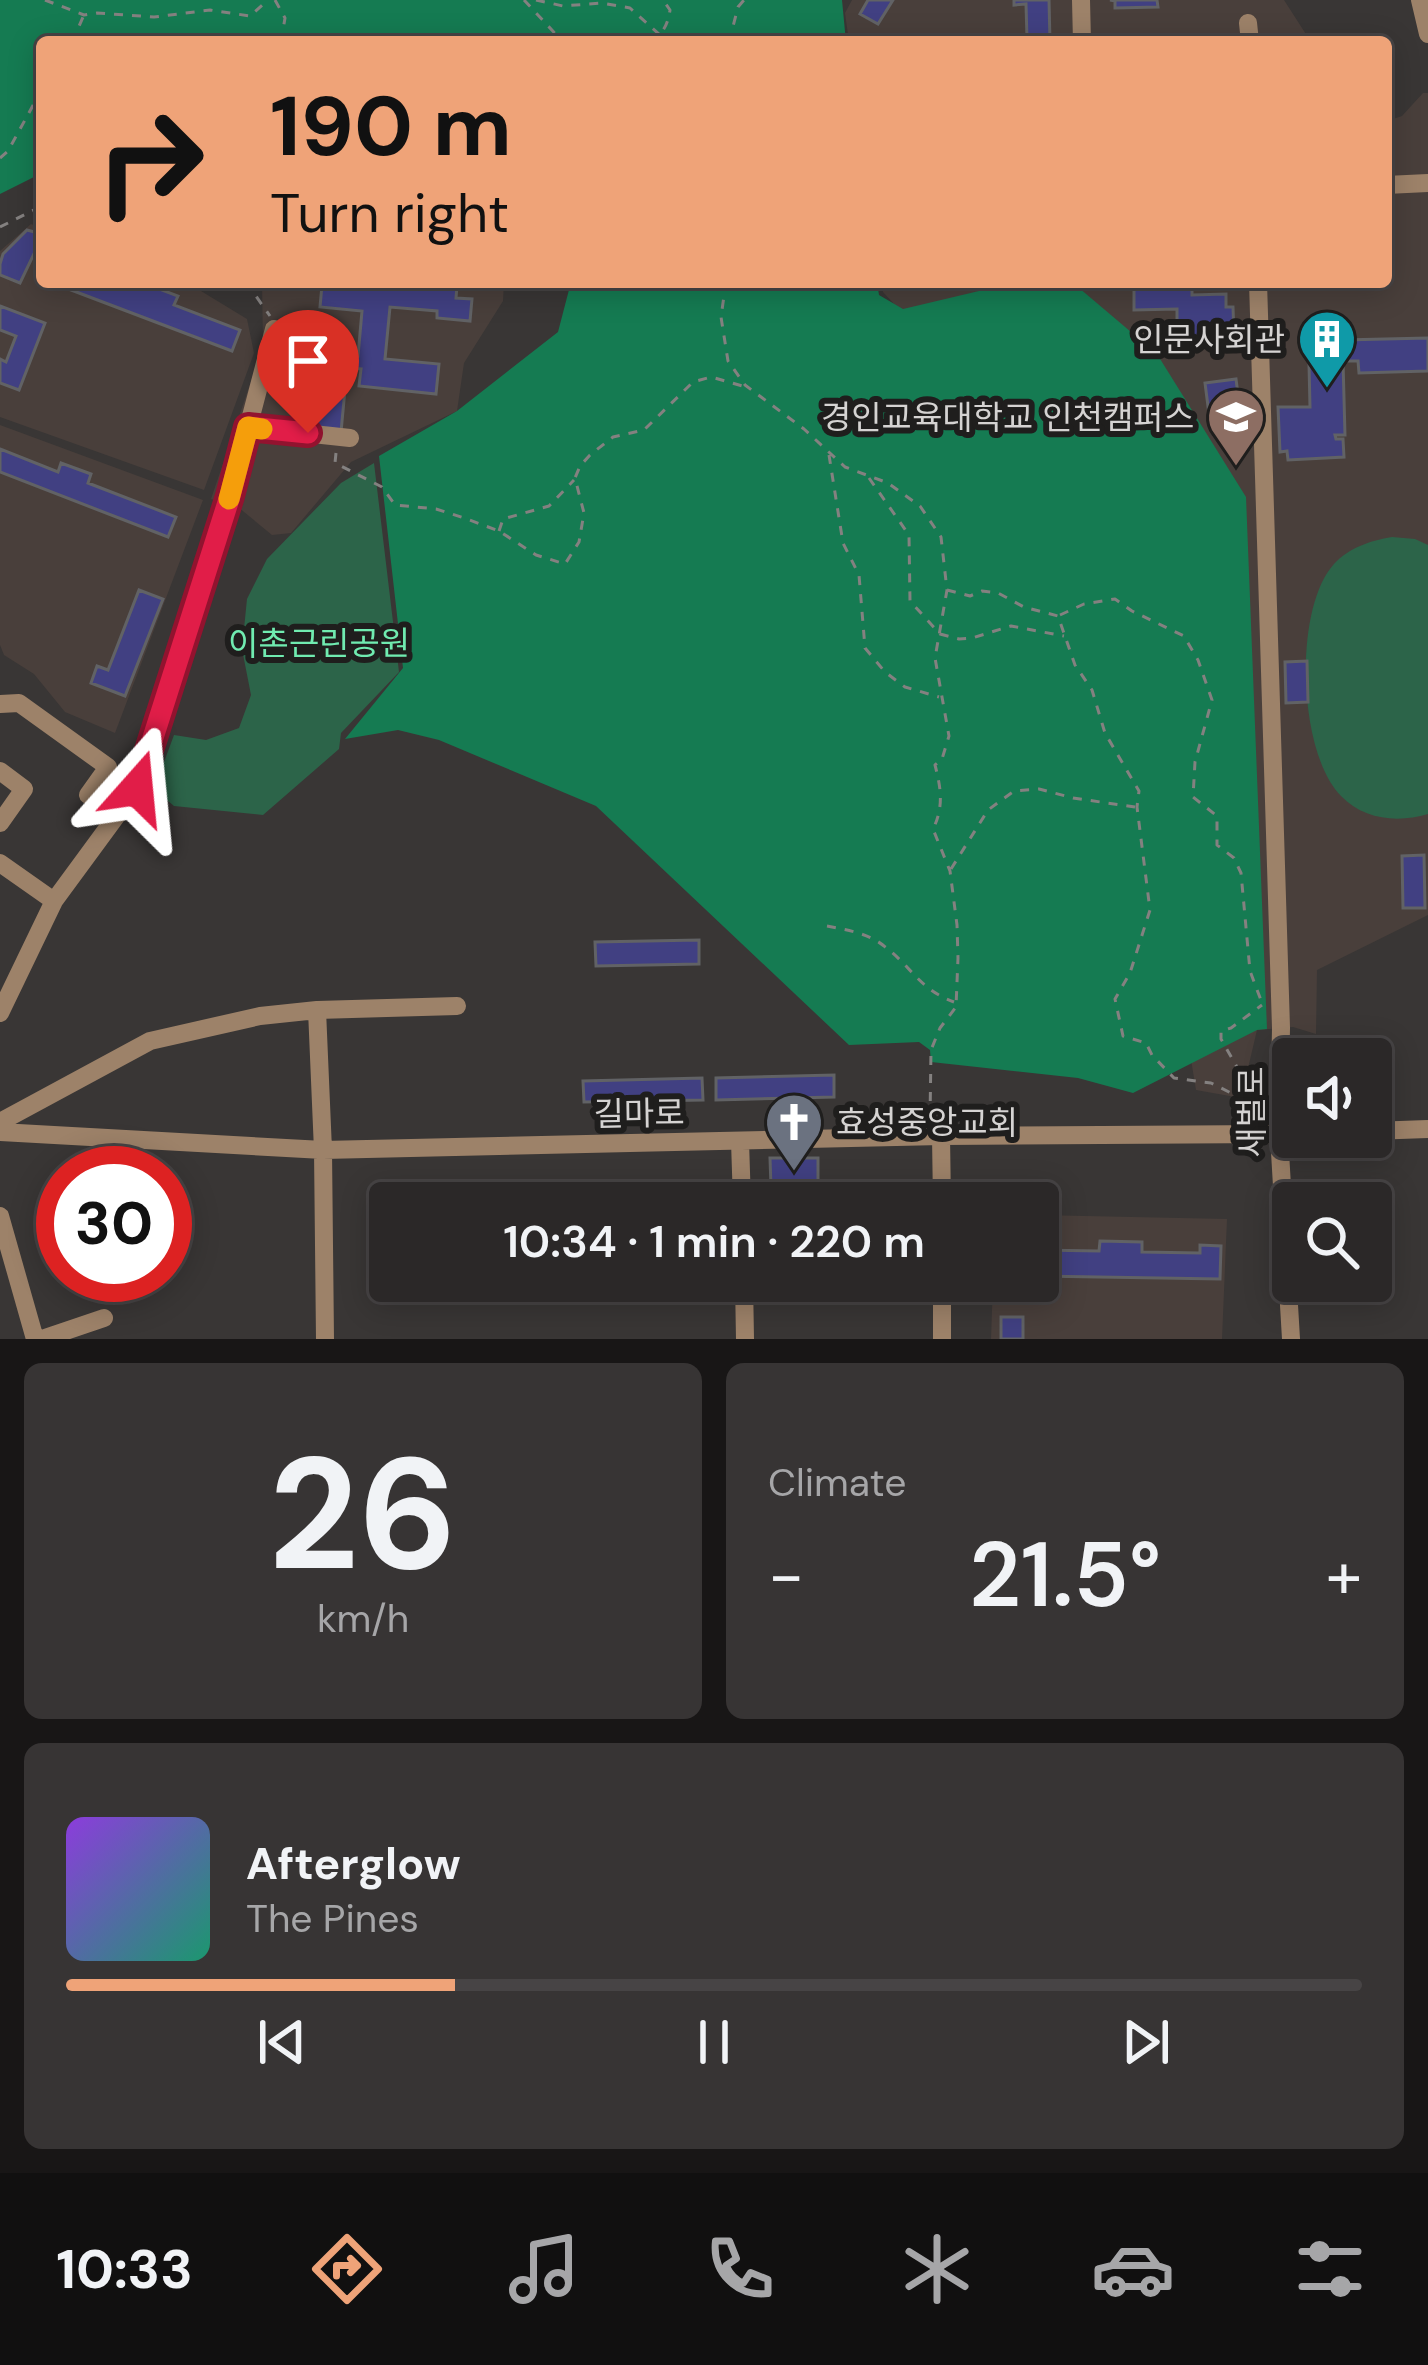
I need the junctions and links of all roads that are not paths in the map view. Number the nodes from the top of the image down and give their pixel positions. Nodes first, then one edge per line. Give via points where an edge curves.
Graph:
1 (1081, 0) edge
2 (1420, 0) edge
3 (1428, 34) edge
4 (1082, 36) edge
5 (1428, 183) edge
6 (1392, 185) edge
7 (1258, 288) edge
8 (274, 329) road end
9 (248, 427) junction
10 (345, 437) road end
11 (0, 704) edge
12 (0, 771) edge
13 (88, 795) dead end
14 (0, 823) edge
15 (0, 862) edge
16 (54, 901) junction
17 (457, 1006) dead end
18 (317, 1010) junction
19 (1, 1015) edge
20 (1281, 1038) edge
21 (0, 1127) edge
22 (1428, 1129) edge
23 (1392, 1130) edge
24 (1272, 1134) edge
25 (936, 1136) junction
26 (740, 1141) junction
27 (323, 1150) junction
28 (1287, 1158) edge
29 (741, 1182) edge
30 (939, 1182) edge
31 (0, 1216) edge
32 (5, 1256) edge
33 (744, 1302) edge
34 (942, 1302) edge
35 (104, 1318) dead end
36 (38, 1339) edge
37 (325, 1339) edge
38 (745, 1339) edge
39 (942, 1339) edge
40 (1291, 1339) edge

1 - 4 street
2 - 3 street
5 - 6 street
7 - 20 street, 새벌로
8 - 9 street
9 - 10 street
9 - 16 street via 137,788
11 - 13 street via 20,704 107,767
12 - 14 street via 24,789
15 - 16 street
16 - 19 street
17 - 18 street
18 - 21 street via 150,1041
18 - 27 street
21 - 27 street, 길마로
22 - 23 street
24 - 25 street, 길마로
25 - 26 street, 길마로
25 - 30 street
26 - 27 street, 길마로
26 - 29 street
27 - 37 street
28 - 40 street, 새벌로
31 - 32 street
32 - 36 street
33 - 38 street
34 - 39 street
35 - 36 street

